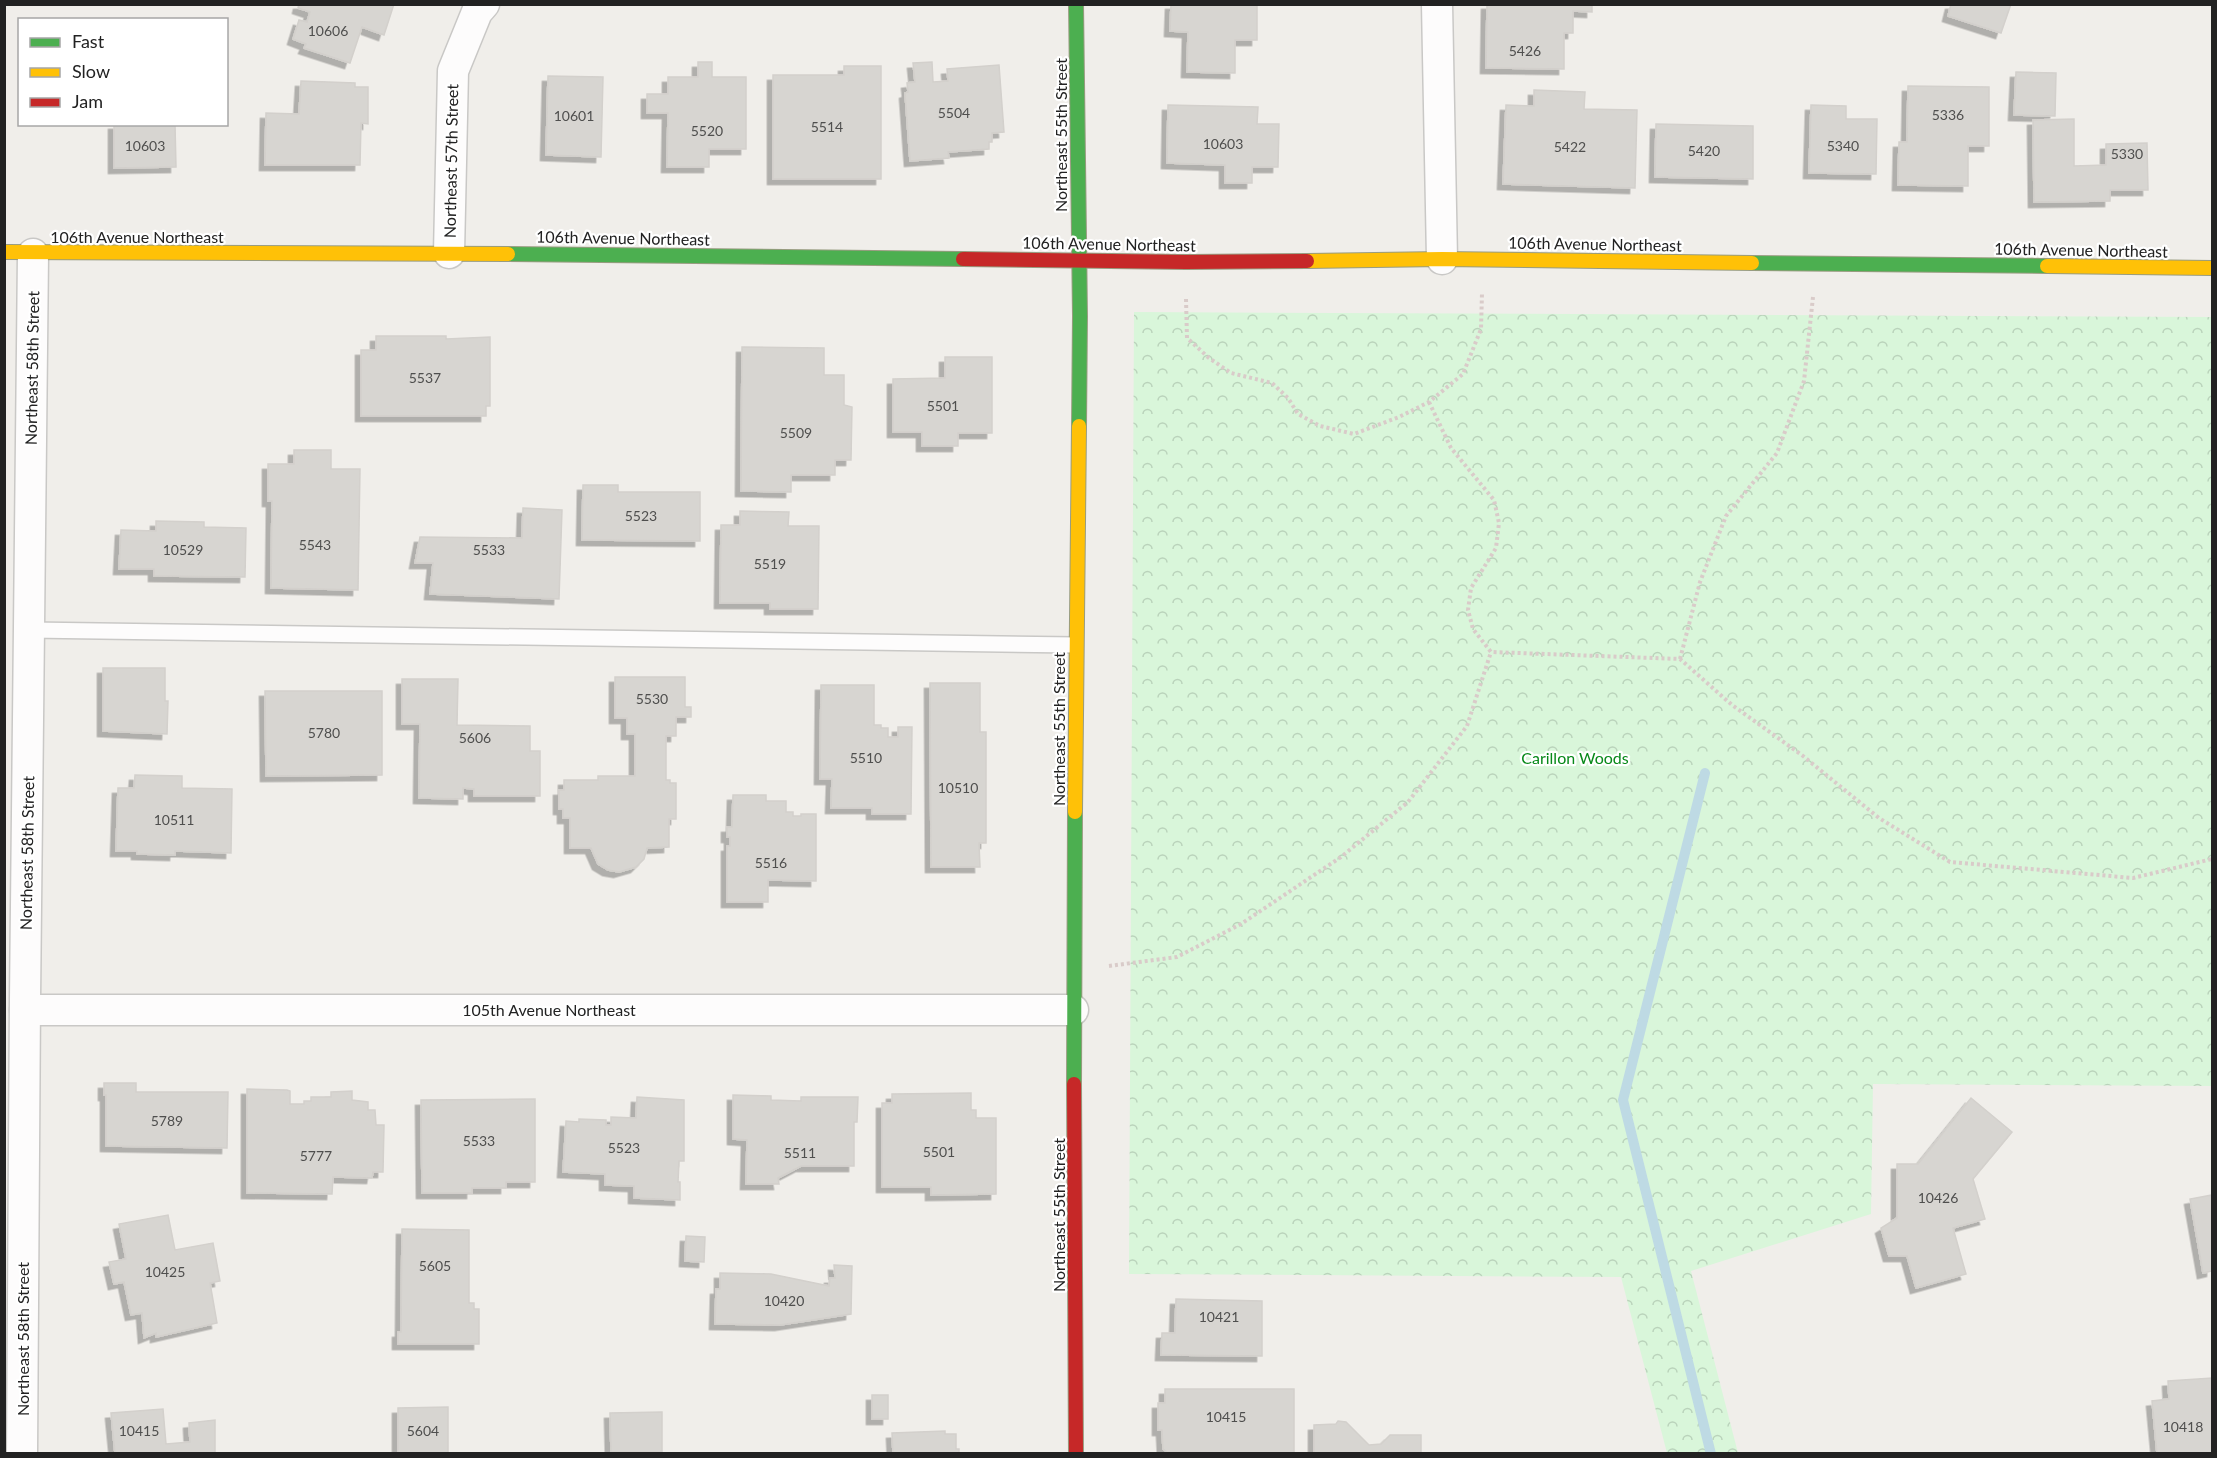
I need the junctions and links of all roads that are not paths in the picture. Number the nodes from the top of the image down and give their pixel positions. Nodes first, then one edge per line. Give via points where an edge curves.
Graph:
1 (484, 4) edge
2 (1076, 4) edge
3 (1437, 4) edge
4 (19, 253) edge
5 (449, 253) junction
6 (1442, 259) junction
7 (1078, 260) junction
8 (2212, 268) edge
9 (30, 630) junction
10 (1075, 645) junction
11 (25, 1010) junction
12 (1073, 1010) junction
13 (22, 1454) edge
14 (1076, 1454) edge

1 - 5 street, Northeast 57th Street via 453,71
2 - 7 street, Northeast 55th Street
3 - 6 street
4 - 5 street, 106th Avenue Northeast
4 - 9 street, Northeast 58th Street
5 - 7 street, 106th Avenue Northeast
6 - 7 street, 106th Avenue Northeast
6 - 8 street, 106th Avenue Northeast
7 - 10 street, Northeast 55th Street
9 - 10 lane
9 - 11 street, Northeast 58th Street
10 - 12 street, Northeast 55th Street
11 - 12 street, 105th Avenue Northeast
11 - 13 street, Northeast 58th Street
12 - 14 street, Northeast 55th Street

